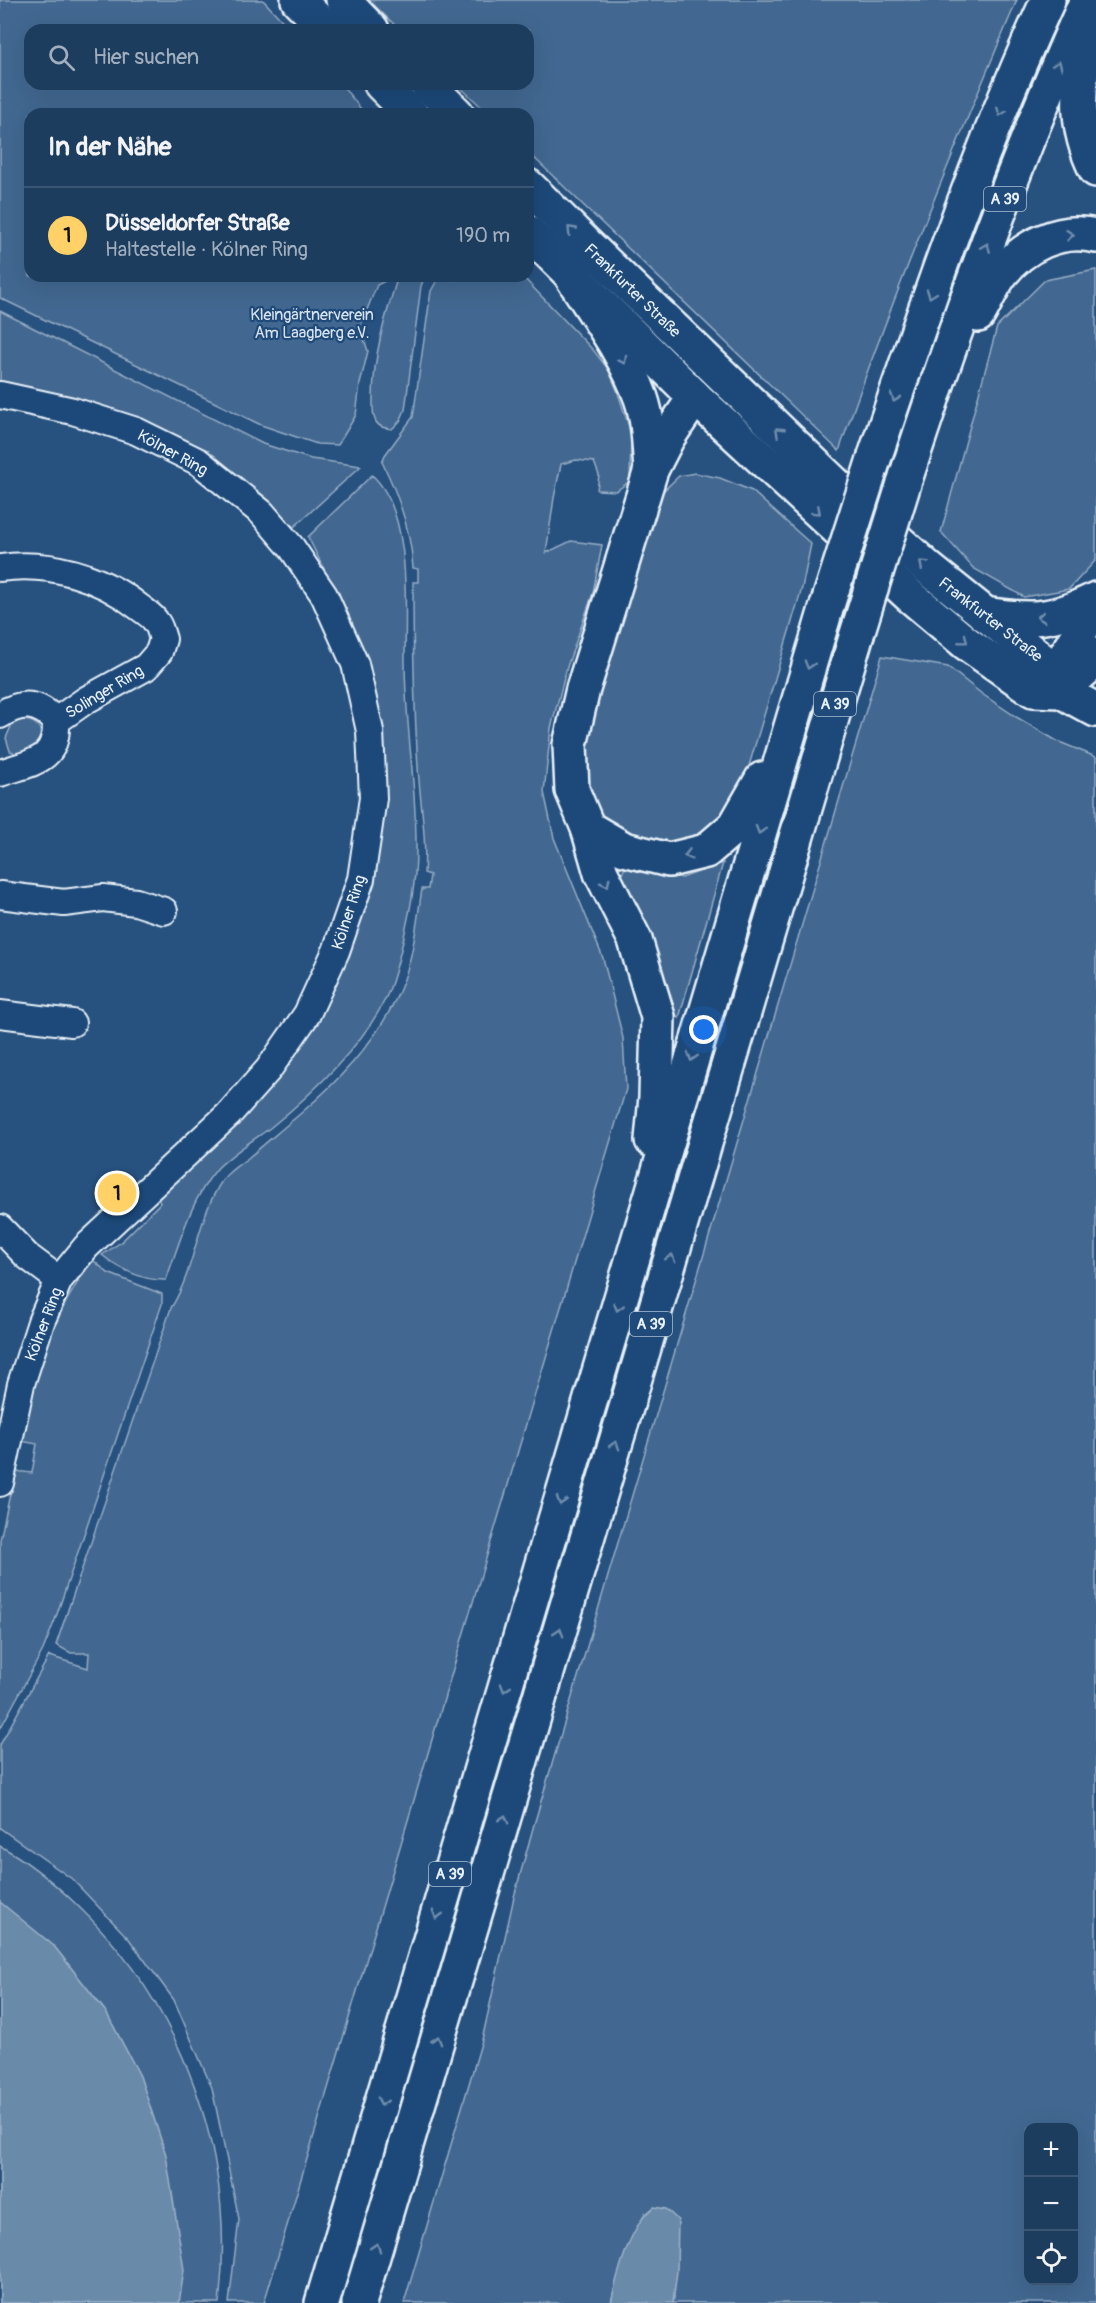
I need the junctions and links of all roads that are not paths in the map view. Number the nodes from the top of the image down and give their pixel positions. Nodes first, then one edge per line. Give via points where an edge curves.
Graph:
1 (298, 0) edge
2 (343, 0) edge
3 (1048, 0) edge
4 (1089, 0) edge
5 (322, 24) edge
6 (366, 24) edge
7 (387, 90) edge
8 (433, 90) edge
9 (405, 108) edge
10 (452, 108) edge
11 (1096, 170) edge
12 (534, 192) edge
13 (1096, 236) edge
14 (534, 238) edge
15 (570, 274) junction
16 (718, 373) junction
17 (0, 395) edge
18 (696, 397) junction
19 (931, 401) junction
20 (651, 470) junction
21 (0, 568) edge
22 (1096, 599) edge
23 (1096, 604) edge
24 (984, 614) junction
25 (1096, 654) edge
26 (1061, 691) junction
27 (1096, 710) edge
28 (0, 714) edge
29 (56, 721) junction
30 (788, 734) junction
31 (0, 773) edge
32 (588, 828) junction
33 (0, 895) edge
34 (164, 911) dead end
35 (0, 1014) edge
36 (72, 1023) dead end
37 (646, 1210) junction
38 (0, 1228) edge
39 (59, 1280) junction
40 (0, 1482) edge
41 (322, 2303) edge
42 (359, 2303) edge

1 - 5 main road
2 - 6 main road
3 -> 30 main road, A 39, bridge via 1024,51 948,246 875,456
4 - 11 main road via 1078,117 1087,153
19 -> 4 main road, A 39 via 1058,65
7 - 9 main road
8 - 10 main road
16 -> 12 main road, Frankfurter Straße
19 -> 13 main road via 1000,275 1018,256 1039,242 1067,234
14 - 15 main road, Frankfurter Straße
15 - 18 main road, Frankfurter Straße
15 -> 20 main road via 625,362 641,399
16 - 18 main road
24 -> 16 main road, Frankfurter Straße via 836,485
17 - 39 street, Kölner Ring via 73,411 136,431 199,462 262,513 292,548 324,596 355,664 370,731 373,798 361,879 336,951 307,1014 268,1070 228,1115 86,1247
18 - 20 main road
18 -> 26 main road, Frankfurter Straße via 966,643 1033,690
42 -> 19 main road, A 39, bridge via 857,634
20 - 32 main road via 583,689 570,745 572,790
21 - 29 street, Solinger Ring via 54,568 96,580 125,596 156,621 163,639 159,652 146,667
22 -> 24 main road via 1070,612 1038,618
23 - 26 main road via 1066,655
24 - 26 main road, Frankfurter Straße via 1047,664
25 - 26 main road via 1089,666
26 - 27 main road
28 - 29 street via 14,706 29,705 45,710
29 - 31 street via 51,749 38,761
30 -> 32 main road via 735,826 706,851 669,860 624,849
30 -> 37 main road, A 39
32 -> 37 main road via 601,873 636,940 658,1017
33 - 34 street via 64,903 103,897
35 - 36 street
37 -> 41 main road, A 39
38 - 39 street via 27,1256
39 - 40 street, Kölner Ring via 21,1384

